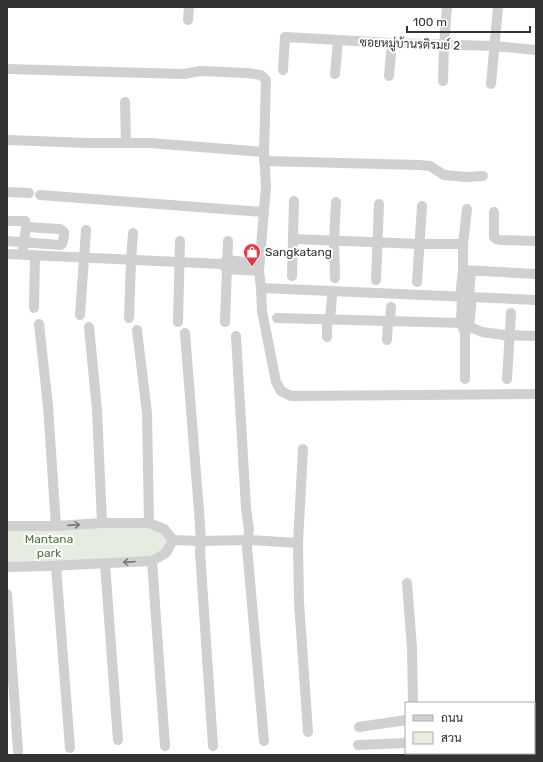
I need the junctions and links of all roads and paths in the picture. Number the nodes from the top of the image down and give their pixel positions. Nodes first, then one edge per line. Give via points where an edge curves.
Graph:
1 (189, 7) edge
2 (447, 7) edge
3 (498, 7) edge
4 (188, 20) dead end
5 (338, 41) junction
6 (392, 44) junction
7 (444, 45) junction
8 (494, 46) junction
9 (536, 50) edge
10 (7, 69) edge
11 (283, 70) dead end
12 (335, 74) dead end
13 (389, 76) dead end
14 (443, 80) dead end
15 (491, 84) dead end
16 (125, 102) dead end
17 (7, 140) edge
18 (126, 143) junction
19 (264, 156) junction
20 (483, 176) dead end
21 (7, 192) edge
22 (29, 193) dead end
23 (40, 195) dead end
24 (294, 201) dead end
25 (336, 202) dead end
26 (379, 204) dead end
27 (422, 206) dead end
28 (467, 209) dead end
29 (264, 212) junction
30 (494, 212) dead end
31 (7, 221) edge
32 (26, 227) junction
33 (86, 230) dead end
34 (133, 233) dead end
35 (293, 239) junction
36 (180, 240) dead end
37 (7, 241) edge
38 (228, 241) dead end
39 (334, 241) junction
40 (536, 241) edge
41 (24, 242) junction
42 (378, 243) junction
43 (420, 244) junction
44 (463, 244) junction
45 (7, 254) edge
46 (23, 255) junction
47 (35, 255) junction
48 (84, 258) junction
49 (130, 261) junction
50 (179, 263) junction
51 (226, 265) junction
52 (259, 268) junction
53 (467, 270) junction
54 (536, 274) edge
55 (292, 276) dead end
56 (335, 278) dead end
57 (376, 280) dead end
58 (416, 282) dead end
59 (261, 288) junction
60 (332, 297) dead end
61 (466, 297) junction
62 (536, 300) edge
63 (391, 307) dead end
64 (34, 308) dead end
65 (511, 313) dead end
66 (80, 315) dead end
67 (129, 318) dead end
68 (277, 318) dead end
69 (329, 319) junction
70 (389, 321) junction
71 (178, 322) dead end
72 (225, 322) dead end
73 (40, 324) dead end
74 (89, 327) dead end
75 (465, 328) junction
76 (137, 330) dead end
77 (185, 334) dead end
78 (509, 335) junction
79 (236, 336) dead end
80 (327, 336) dead end
81 (536, 336) edge
82 (387, 340) dead end
83 (465, 379) dead end
84 (507, 379) dead end
85 (536, 394) edge
86 (303, 449) dead end
87 (102, 523) junction
88 (149, 523) junction
89 (7, 526) edge
90 (56, 526) junction
91 (173, 540) junction
92 (248, 540) junction
93 (201, 541) junction
94 (298, 543) junction
95 (152, 561) junction
96 (105, 564) junction
97 (56, 566) junction
98 (7, 567) edge
99 (407, 582) dead end
100 (7, 594) edge
101 (413, 702) edge
102 (405, 720) edge
103 (359, 727) dead end
104 (308, 732) dead end
105 (118, 740) dead end
106 (264, 741) dead end
107 (405, 743) edge
108 (358, 745) dead end
109 (165, 746) dead end
110 (213, 746) dead end
111 (70, 748) dead end
112 (18, 751) dead end

1 - 4 street
2 - 7 street
3 - 8 street
5 - 6 street, ซอยหมู่บ้านรติรมย์ 2
5 - 11 street, ซอยหมู่บ้านรติรมย์ 2 via 285,37
5 - 12 street
6 - 7 street, ซอยหมู่บ้านรติรมย์ 2
6 - 13 street
7 - 8 street, ซอยหมู่บ้านรติรมย์ 2
7 - 14 street
8 - 9 street, ซอยหมู่บ้านรติรมย์ 2
8 - 15 street
10 - 19 street via 184,74 200,71 261,75 266,80
16 - 18 street
17 - 18 street
18 - 19 street via 150,143
19 - 20 street via 430,166 444,175 466,178
19 - 29 street
21 - 22 street
23 - 29 street
24 - 35 street
25 - 39 street
26 - 42 street
27 - 43 street
28 - 44 street
29 - 52 street
30 - 40 street via 496,239
31 - 32 street via 22,220 25,221
32 - 41 street
32 - 41 street via 60,229 64,236 60,245
33 - 48 street
34 - 49 street
35 - 39 street
35 - 55 street
36 - 50 street
37 - 41 street
38 - 51 street
39 - 42 street
39 - 56 street
41 - 46 street
42 - 43 street
42 - 57 street
43 - 44 street
43 - 58 street
44 - 53 street
45 - 46 street
46 - 47 street
47 - 48 street
47 - 64 street
48 - 49 street
48 - 66 street
49 - 50 street
49 - 67 street
50 - 51 street
50 - 71 street
51 - 52 street
51 - 72 street
52 - 59 street
53 - 54 street
53 - 61 street
59 - 61 street
59 - 85 street via 262,311 276,382 281,391 291,396
60 - 69 street
61 - 62 street
61 - 75 street
63 - 70 street
65 - 78 street
68 - 69 street
69 - 70 street
69 - 80 street
70 - 75 street
70 - 82 street
73 - 90 street
74 - 87 street
75 - 78 street
75 - 83 street
76 - 88 street via 147,413
77 - 93 street
78 - 81 street
78 - 84 street
79 - 92 street
86 - 94 street
87 - 88 street
90 -> 87 street
88 - 91 street via 164,529
89 - 90 street
91 - 93 street
91 - 95 street via 166,553
92 - 93 street
92 - 94 street
92 - 106 street
93 - 110 street
94 - 104 street via 299,602
95 -> 96 street
95 - 109 street
96 - 97 street
96 - 105 street
97 - 98 street
97 - 111 street
99 - 101 street
100 - 112 street
102 - 103 street
107 - 108 street

